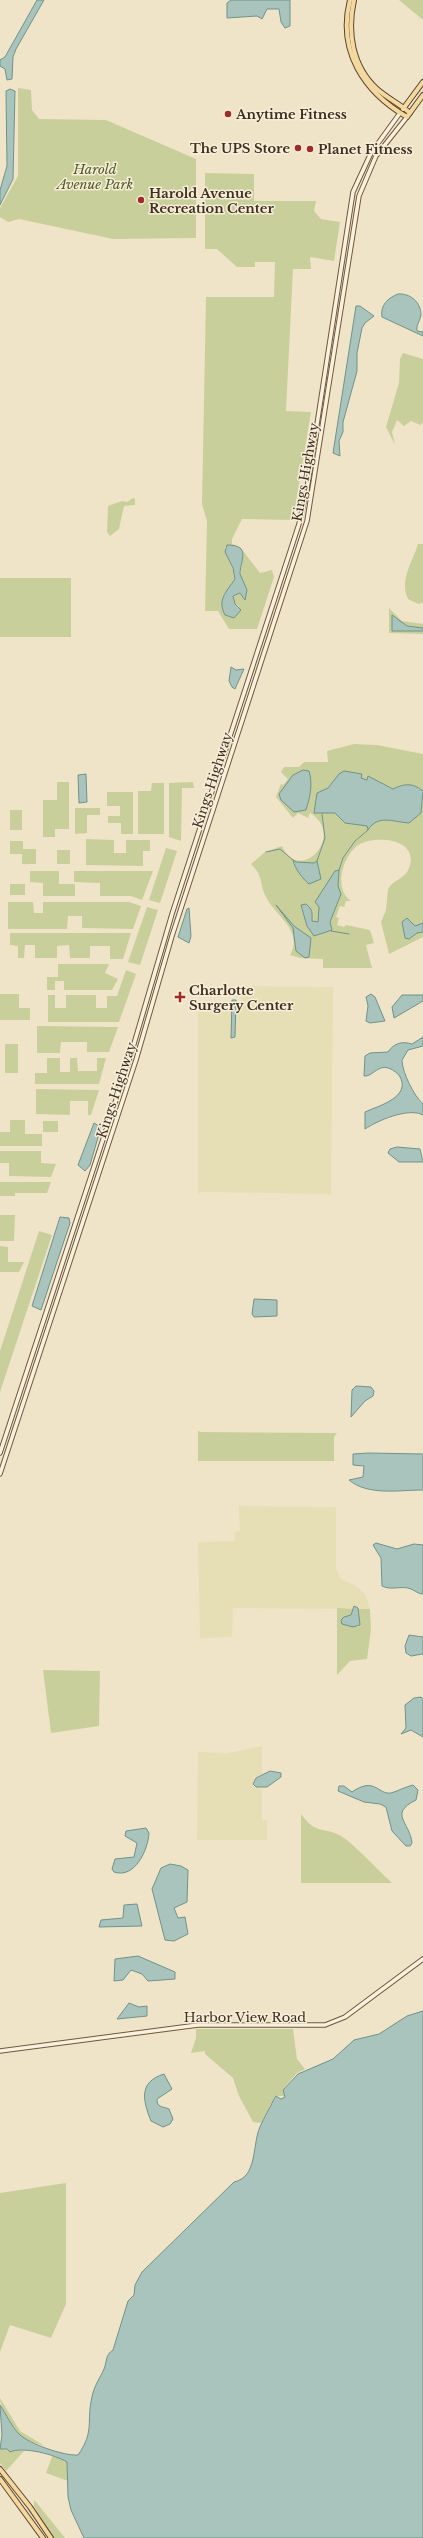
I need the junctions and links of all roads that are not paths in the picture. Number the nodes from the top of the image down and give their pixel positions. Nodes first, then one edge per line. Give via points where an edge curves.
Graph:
1 (352, 0) edge
2 (423, 82) edge
3 (423, 95) edge
4 (404, 108) junction
5 (400, 113) junction
6 (408, 115) junction
7 (237, 716) junction
8 (241, 724) junction
9 (0, 1453) edge
10 (0, 1474) edge
11 (423, 1959) edge
12 (0, 2051) edge
13 (0, 2469) edge
14 (0, 2479) edge
15 (18, 2501) junction
16 (30, 2507) junction
17 (43, 2538) edge
18 (51, 2538) edge

1 - 4 main road via 353,47 364,73 377,88
1 - 5 main road via 347,34 355,64 369,88
2 - 4 main road, Kings Highway
3 - 6 main road, Kings Highway
4 - 5 main road, Kings Highway
4 - 6 main road
5 - 6 main road
5 - 7 main road, Kings Highway via 371,153 353,192 303,510
6 - 8 main road, Kings Highway via 376,156 359,196 310,511
7 - 8 main road
7 - 9 main road, Kings Highway via 159,954 130,1057
8 - 10 main road, Kings Highway via 172,936 136,1060
11 - 12 main road, Harbor View Road via 346,2017 325,2025 198,2025
13 - 16 main road
14 - 15 main road
15 - 16 main road
15 - 17 main road
16 - 18 main road

